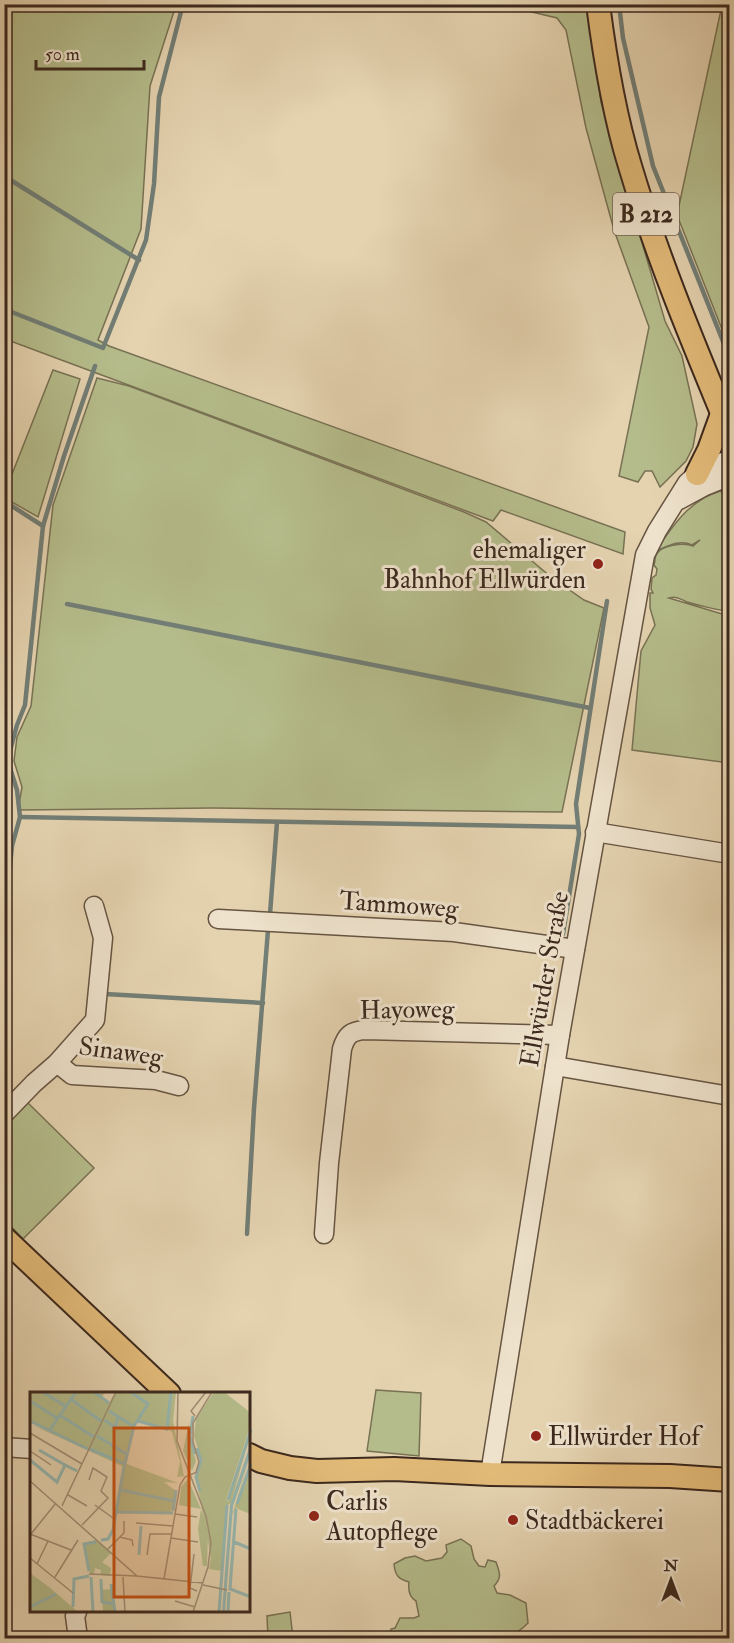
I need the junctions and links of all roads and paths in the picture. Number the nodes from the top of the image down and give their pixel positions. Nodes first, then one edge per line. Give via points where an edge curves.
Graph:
1 (598, 4) edge
2 (726, 423) edge
3 (729, 459) edge
4 (697, 474) junction
5 (729, 476) edge
6 (677, 501) junction
7 (595, 832) junction
8 (729, 854) edge
9 (94, 906) dead end
10 (218, 919) dead end
11 (575, 949) junction
12 (560, 1035) junction
13 (57, 1063) junction
14 (555, 1066) junction
15 (179, 1086) dead end
16 (729, 1096) edge
17 (4, 1114) edge
18 (324, 1234) dead end
19 (4, 1238) edge
20 (167, 1392) edge
21 (4, 1446) edge
22 (30, 1449) edge
23 (250, 1456) edge
24 (489, 1474) junction
25 (729, 1480) edge
26 (76, 1613) edge
27 (78, 1638) edge

1 - 2 main road, B 212 via 630,166
2 - 4 main road, B 212
3 - 4 street, Ellwürder Straße
4 - 6 street, Ellwürder Straße
5 - 6 street
6 - 7 street, Ellwürder Straße via 645,555
7 - 8 street
7 - 11 street, Ellwürder Straße
9 - 13 street via 103,938 95,1020
10 - 11 street, Tammoweg via 454,932
11 - 12 street, Ellwürder Straße
12 - 14 street, Ellwürder Straße
12 - 18 street, Hayoweg via 365,1030 348,1034 342,1049
13 - 15 street, Sinaweg via 72,1076 156,1080
13 - 17 street
14 - 16 street
14 - 24 street, Ellwürder Straße
19 - 20 main road
21 - 22 street
23 - 24 main road via 290,1468 317,1471 394,1469
24 - 25 main road
26 - 27 street

